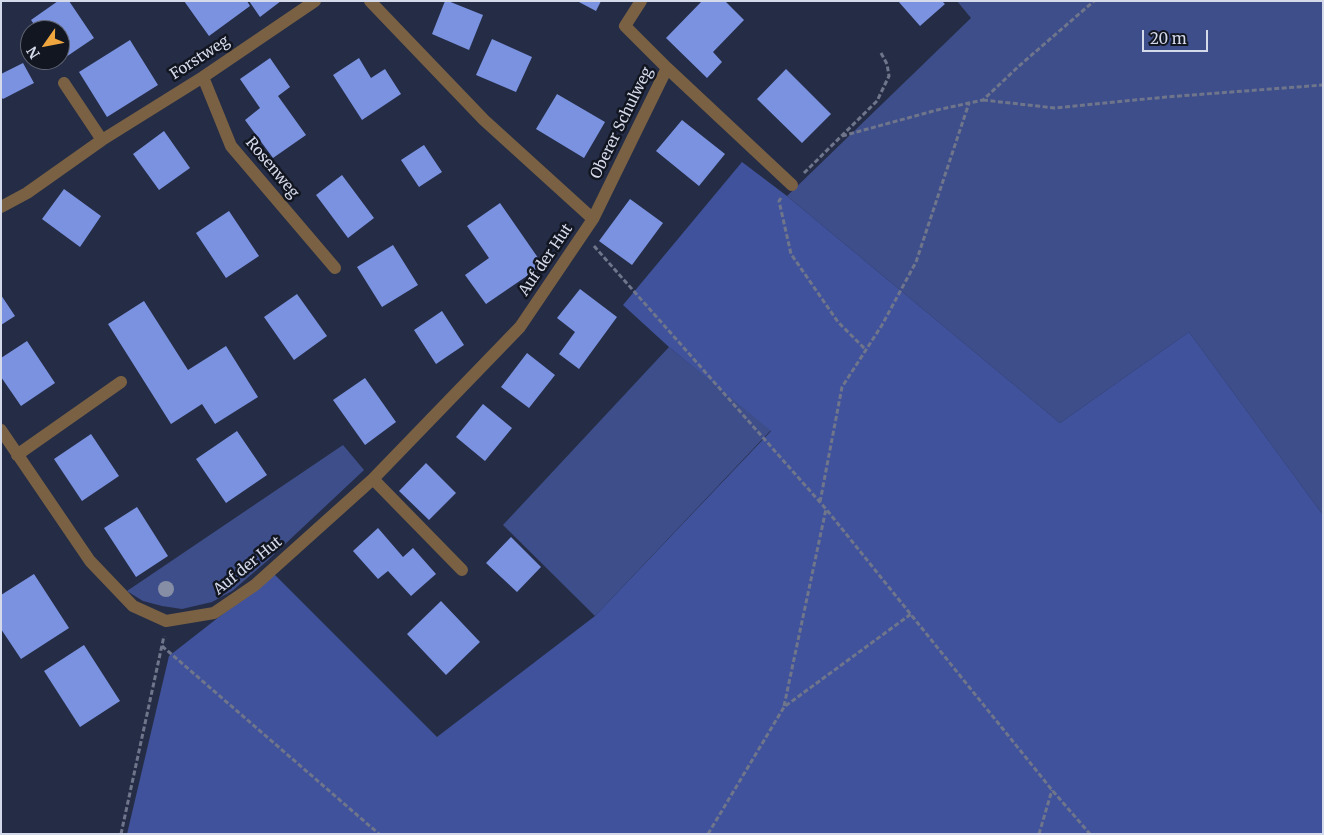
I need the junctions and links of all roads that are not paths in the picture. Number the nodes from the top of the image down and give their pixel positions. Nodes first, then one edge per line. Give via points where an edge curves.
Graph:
1 (315, 1) edge
2 (370, 1) edge
3 (641, 1) edge
4 (667, 68) junction
5 (203, 77) junction
6 (64, 83) dead end
7 (102, 140) junction
8 (792, 185) road end
9 (1, 207) edge
10 (593, 219) junction
11 (335, 268) dead end
12 (121, 382) dead end
13 (1, 430) edge
14 (17, 455) junction
15 (373, 479) junction
16 (462, 570) dead end

1 - 5 street, Forstweg
2 - 10 street, Auf der Hut via 484,120
3 - 4 street, Oberer Schulweg via 625,26
4 - 8 street
4 - 10 street, Oberer Schulweg
5 - 7 street, Forstweg
5 - 11 street, Rosenweg via 231,146
6 - 7 street
7 - 9 street, Forstweg via 27,193
10 - 15 street, Auf der Hut via 520,327
12 - 14 street
13 - 14 street
14 - 15 street, Auf der Hut via 90,561 133,606 166,621 214,613 255,585
15 - 16 street

